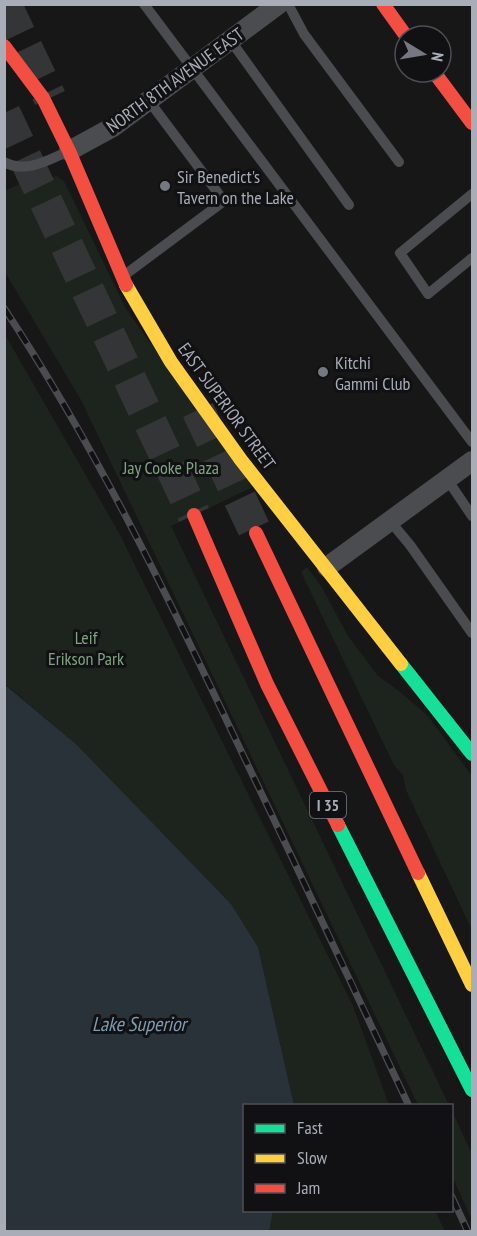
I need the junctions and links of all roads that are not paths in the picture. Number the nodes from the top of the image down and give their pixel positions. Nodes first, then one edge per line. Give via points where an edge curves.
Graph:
1 (279, 4) edge
2 (288, 4) edge
3 (382, 4) edge
4 (144, 5) edge
5 (397, 24) edge
6 (231, 41) junction
7 (4, 46) edge
8 (192, 70) junction
9 (443, 84) edge
10 (149, 101) junction
11 (472, 123) edge
12 (69, 152) junction
13 (4, 162) edge
14 (399, 162) dead end
15 (472, 194) edge
16 (349, 205) dead end
17 (472, 258) edge
18 (122, 278) junction
19 (472, 442) edge
20 (472, 461) edge
21 (447, 479) junction
22 (194, 515) tunnel mouth
23 (472, 516) edge
24 (390, 521) junction
25 (256, 533) tunnel mouth
26 (327, 567) junction
27 (472, 633) edge
28 (472, 754) edge
29 (472, 985) edge
30 (472, 1090) edge

1 - 6 street, NORTH 8TH AVENUE EAST
2 - 14 lane via 304,34
3 - 5 main road
4 - 8 lane
6 - 8 street, NORTH 8TH AVENUE EAST
6 - 16 lane
7 - 12 main road, EAST SUPERIOR STREET via 43,98
8 - 10 street, NORTH 8TH AVENUE EAST
8 - 19 lane
9 - 11 main road
10 - 12 street, NORTH 8TH AVENUE EAST
10 - 18 lane via 224,201
12 - 13 lane via 21,168
12 - 18 main road, EAST SUPERIOR STREET
15 - 17 lane via 400,253 428,294
18 - 26 main road, EAST SUPERIOR STREET via 171,362 241,459
20 - 21 street
21 - 23 lane
21 - 24 street
22 - 30 main road, I 35 via 267,684
24 - 26 street
24 - 27 lane
25 - 29 main road
26 - 28 main road, EAST SUPERIOR STREET

